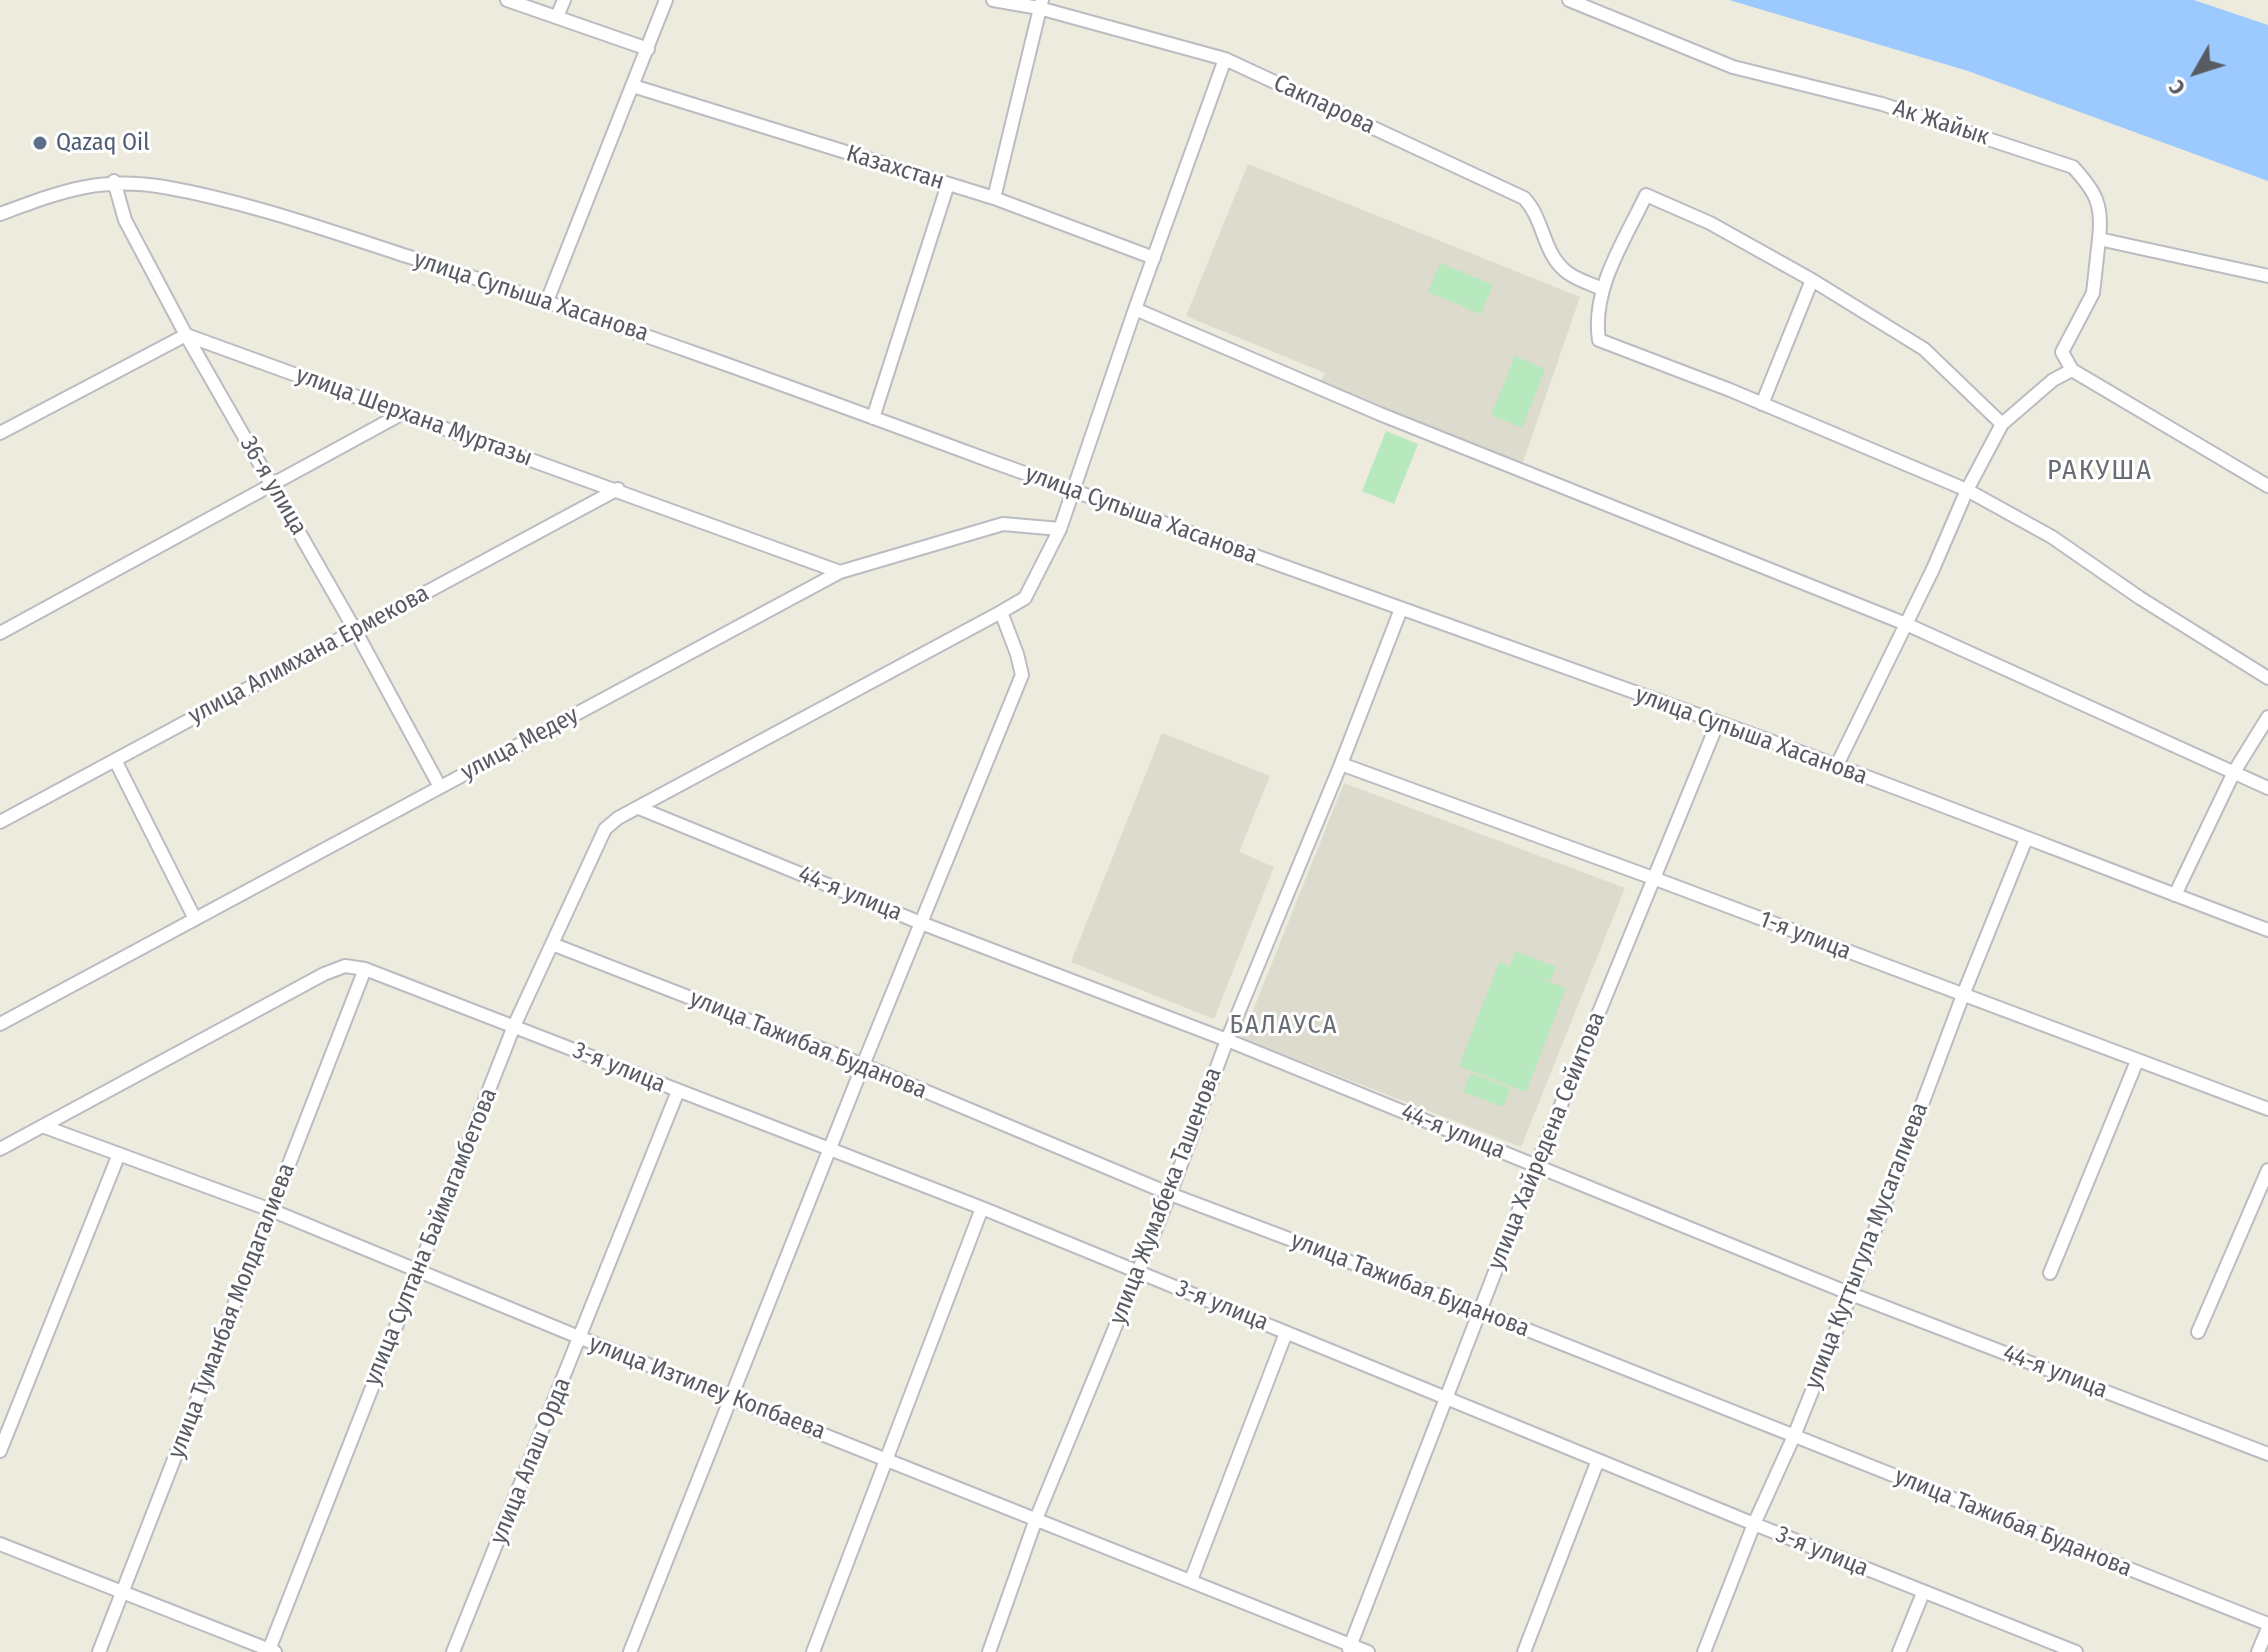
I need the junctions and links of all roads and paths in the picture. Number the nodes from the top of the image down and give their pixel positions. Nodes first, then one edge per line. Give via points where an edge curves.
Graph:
1 (507, 0) edge
2 (564, 0) edge
3 (666, 0) edge
4 (993, 0) edge
5 (1569, 0) edge
6 (1040, 4) edge
7 (557, 17) junction
8 (648, 49) junction
9 (1225, 59) junction
10 (633, 86) junction
11 (114, 181) junction
12 (948, 184) junction
13 (994, 198) junction
14 (0, 214) edge
15 (2099, 239) junction
16 (1154, 258) junction
17 (2268, 276) edge
18 (1812, 280) junction
19 (1602, 289) junction
20 (547, 301) junction
21 (1135, 309) junction
22 (186, 335) junction
23 (2072, 370) junction
24 (1762, 404) junction
25 (403, 413) junction
26 (873, 418) junction
27 (2002, 424) junction
28 (0, 433) edge
29 (272, 484) junction
30 (2268, 486) edge
31 (618, 489) junction
32 (1072, 490) junction
33 (1967, 490) junction
34 (1060, 529) junction
35 (840, 572) junction
36 (1401, 609) junction
37 (1001, 612) junction
38 (1906, 624) junction
39 (355, 630) junction
40 (0, 633) edge
41 (2268, 678) edge
42 (2268, 717) edge
43 (1718, 722) junction
44 (115, 760) junction
45 (1341, 764) junction
46 (1836, 767) junction
47 (2234, 772) junction
48 (440, 787) junction
49 (2268, 788) edge
50 (639, 808) junction
51 (0, 822) edge
52 (2026, 839) junction
53 (1653, 878) junction
54 (2175, 895) junction
55 (195, 919) junction
56 (921, 923) junction
57 (2268, 930) edge
58 (552, 944) junction
59 (365, 969) junction
60 (1963, 995) junction
61 (0, 1024) edge
62 (514, 1026) junction
63 (1227, 1040) junction
64 (2137, 1061) junction
65 (863, 1065) junction
66 (678, 1091) junction
67 (2268, 1109) edge
68 (45, 1127) junction
69 (830, 1148) junction
70 (0, 1149) edge
71 (119, 1154) junction
72 (1536, 1166) junction
73 (2268, 1170) edge
74 (1170, 1194) junction
75 (982, 1208) junction
76 (271, 1210) junction
77 (416, 1271) junction
78 (1137, 1272) junction
79 (2050, 1273) dead end
80 (1851, 1294) junction
81 (1480, 1311) junction
82 (2198, 1332) dead end
83 (1286, 1333) junction
84 (581, 1338) junction
85 (731, 1396) junction
86 (1446, 1398) junction
87 (1794, 1436) junction
88 (0, 1451) edge
89 (2268, 1454) edge
90 (887, 1458) junction
91 (1598, 1460) junction
92 (1036, 1519) junction
93 (1754, 1524) junction
94 (0, 1544) edge
95 (1191, 1580) junction
96 (124, 1593) junction
97 (1923, 1593) junction
98 (2268, 1626) edge
99 (1349, 1648) edge
100 (272, 1651) edge
101 (2073, 1651) edge
102 (99, 1652) edge
103 (453, 1652) edge
104 (630, 1652) edge
105 (813, 1652) edge
106 (989, 1652) edge
107 (1368, 1652) edge
108 (1524, 1652) edge
109 (1704, 1652) edge
110 (1899, 1652) edge
111 (2258, 1652) edge

1 - 7 street
2 - 7 street
3 - 8 street
4 - 6 street, Сакпарова
5 - 15 street, Ак Жайык via 1733,67 1882,104 2073,167 2092,188 2102,216
6 - 9 street, Сакпарова
6 - 13 street
7 - 8 street
8 - 10 street
9 - 16 street
9 - 19 street, Сакпарова via 1524,198 1534,209 1552,257 1568,273
10 - 12 street, Казахстан
10 - 20 street
11 - 14 street, улица Супыша Хасанова
11 - 20 street, улица Супыша Хасанова via 230,202
11 - 22 street, 36-я улица via 125,220
12 - 13 street, Казахстан
12 - 26 street
13 - 16 street, Казахстан
15 - 17 street
15 - 23 street, Ак Жайык via 2093,293 2062,352
16 - 21 street
18 - 19 street via 1710,223 1646,195
18 - 24 street
18 - 27 street via 1924,349
19 - 24 street via 1596,322 1599,340
20 - 26 street, улица Супыша Хасанова
21 - 32 street
21 - 38 street via 1380,414
22 - 25 street, улица Шерхана Муртазы
22 - 28 street
22 - 29 street, 36-я улица
23 - 27 street
23 - 30 street
24 - 33 street
25 - 29 street
25 - 31 street, улица Шерхана Муртазы
26 - 32 street, улица Супыша Хасанова
27 - 33 street
29 - 39 street, 36-я улица
29 - 40 street
31 - 35 street, улица Шерхана Муртазы
31 - 39 street, улица Алимхана Ермекова
32 - 34 street
32 - 36 street, улица Супыша Хасанова
33 - 38 street
33 - 41 street via 2052,537
34 - 35 street, улица Медеу via 1003,524
34 - 37 street via 1025,598
35 - 48 street, улица Медеу
36 - 43 street, улица Супыша Хасанова
36 - 45 street, улица Жумабека Ташенова
37 - 50 street
37 - 56 street via 1022,675
38 - 46 street
38 - 47 street
39 - 44 street, улица Алимхана Ермекова
39 - 48 street, 36-я улица
42 - 47 street
43 - 46 street, улица Супыша Хасанова
43 - 53 street, улица Хайредена Сейитова
44 - 51 street, улица Алимхана Ермекова
44 - 55 street
45 - 53 street, 1-я улица
45 - 63 street, улица Жумабека Ташенова
46 - 52 street, улица Супыша Хасанова
47 - 49 street
47 - 54 street
48 - 55 street, улица Медеу
50 - 56 street, 44-я улица
50 - 58 street, улица Султана Баймагамбетова via 605,829
52 - 54 street, улица Супыша Хасанова
52 - 60 street, улица Куттыгула Мусагалиева
53 - 60 street, 1-я улица
53 - 72 street, улица Хайредена Сейитова
54 - 57 street, улица Супыша Хасанова
55 - 61 street, улица Медеу
56 - 63 street, 44-я улица
56 - 65 street
58 - 62 street, улица Султана Баймагамбетова
58 - 65 street, улица Тажибая Буданова
59 - 62 street, 3-я улица
59 - 68 street via 345,966 324,974
59 - 76 street, улица Туманбая Молдагалиева
60 - 64 street, 1-я улица
60 - 80 street, улица Куттыгула Мусагалиева
62 - 66 street, 3-я улица
62 - 77 street, улица Султана Баймагамбетова
63 - 72 street, 44-я улица
63 - 74 street, улица Жумабека Ташенова
64 - 67 street, 1-я улица
64 - 79 street
65 - 69 street
65 - 74 street, улица Тажибая Буданова
66 - 69 street, 3-я улица
66 - 84 street, улица Алаш Орда
68 - 70 street
68 - 71 street, улица Изтилеу Копбаева
69 - 75 street, 3-я улица
69 - 85 street
71 - 76 street, улица Изтилеу Копбаева
71 - 88 street
72 - 80 street, 44-я улица
72 - 81 street, улица Хайредена Сейитова
73 - 82 street
74 - 78 street, улица Жумабека Ташенова
74 - 81 street, улица Тажибая Буданова
75 - 78 street, 3-я улица
75 - 90 street
76 - 77 street, улица Изтилеу Копбаева
76 - 96 street, улица Туманбая Молдагалиева
77 - 84 street, улица Изтилеу Копбаева
77 - 100 street, улица Султана Баймагамбетова
78 - 83 street, 3-я улица
78 - 92 street, улица Жумабека Ташенова
80 - 87 street, улица Куттыгула Мусагалиева
80 - 89 street, 44-я улица
81 - 86 street, улица Хайредена Сейитова
81 - 87 street, улица Тажибая Буданова
83 - 86 street, 3-я улица
83 - 95 street
84 - 85 street, улица Изтилеу Копбаева
84 - 103 street, улица Алаш Орда
85 - 90 street, улица Изтилеу Копбаева
85 - 104 street
86 - 91 street, 3-я улица
86 - 99 street, улица Хайредена Сейитова
87 - 93 street, улица Куттыгула Мусагалиева
87 - 98 street, улица Тажибая Буданова
90 - 92 street, улица Изтилеу Копбаева
90 - 105 street
91 - 93 street, 3-я улица
91 - 108 street
92 - 95 street, улица Изтилеу Копбаева
92 - 106 street, улица Жумабека Ташенова
93 - 97 street, 3-я улица
93 - 109 street, улица Куттыгула Мусагалиева
94 - 96 street
95 - 99 street, улица Изтилеу Копбаева
96 - 100 street
96 - 102 street, улица Туманбая Молдагалиева
97 - 101 street, 3-я улица
97 - 110 street
98 - 111 street
99 - 107 street, улица Изтилеу Копбаева

